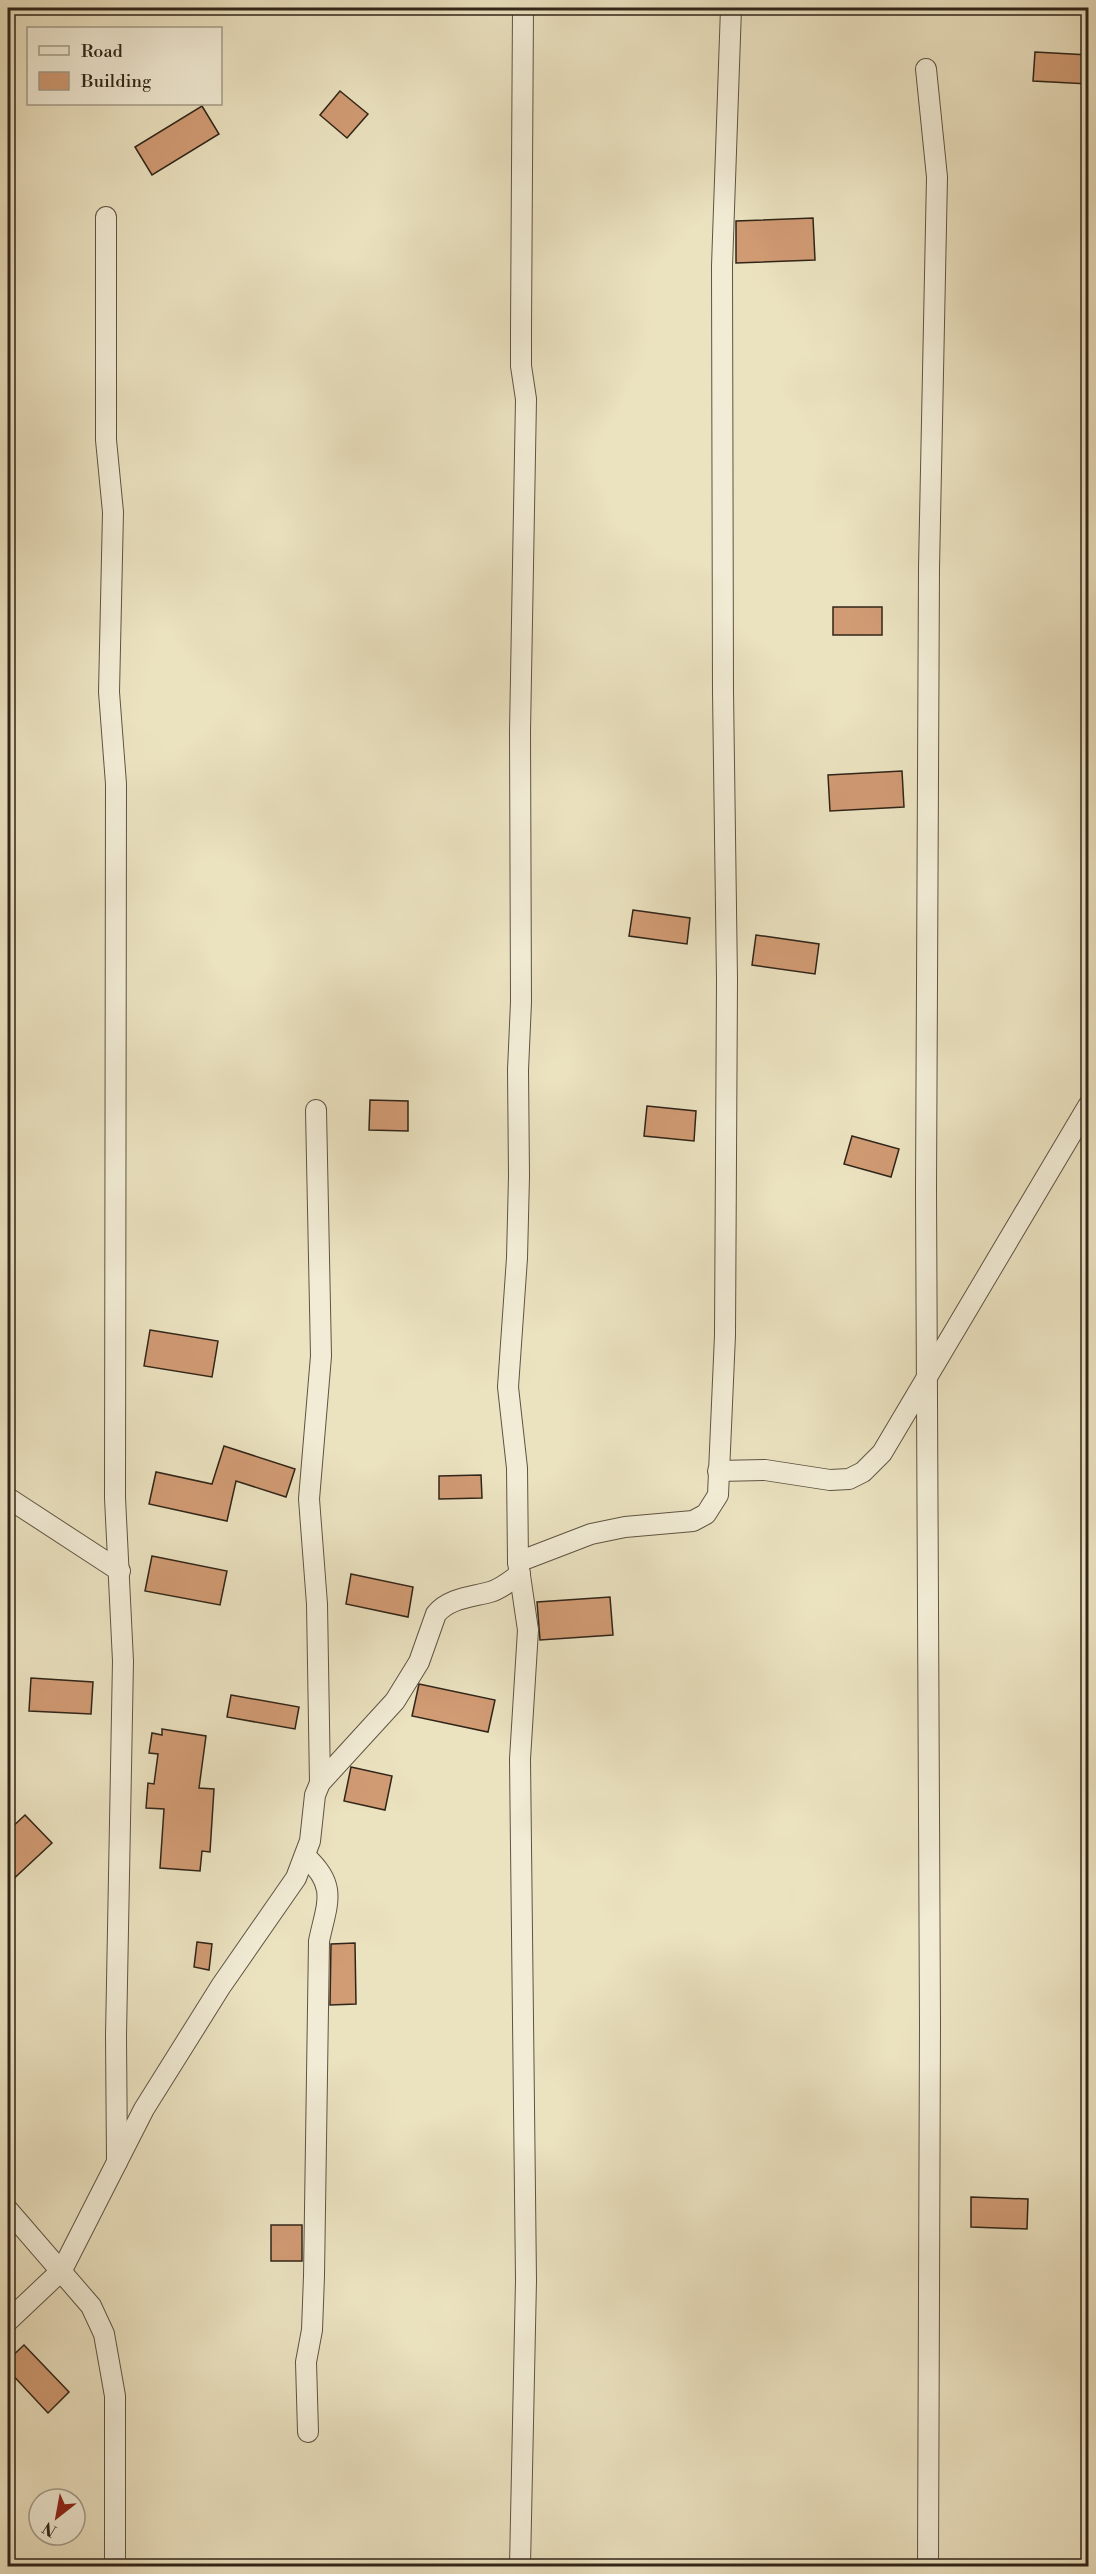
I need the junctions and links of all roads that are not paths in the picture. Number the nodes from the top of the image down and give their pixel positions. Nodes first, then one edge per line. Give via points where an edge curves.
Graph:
1 (523, 8) edge
2 (731, 8) edge
3 (926, 69) dead end
4 (106, 217) dead end
5 (1089, 1106) edge
6 (316, 1110) dead end
7 (926, 1383) junction
8 (718, 1471) junction
9 (8, 1498) edge
10 (519, 1568) junction
11 (120, 1570) junction
12 (320, 1783) junction
13 (306, 1857) junction
14 (117, 2162) junction
15 (8, 2210) edge
16 (62, 2270) junction
17 (8, 2321) edge
18 (308, 2432) dead end
19 (115, 2566) edge
20 (520, 2566) edge
21 (928, 2566) edge

1 - 10 street via 521,366 526,399 520,743 521,1002 517,1258 508,1387 517,1468
2 - 8 street via 722,266 727,1036 725,1335
3 - 7 street via 937,177 929,568
4 - 11 street via 106,440 112,512 109,692 116,784 115,1498
5 - 7 street
6 - 12 street via 321,1356 309,1498 317,1615
7 - 8 street via 882,1454 849,1479 765,1470
7 - 21 street
8 - 10 street via 715,1505 693,1521 591,1534
9 - 11 street
10 - 12 street via 492,1591 441,1608 419,1662 395,1701
10 - 20 street via 528,1630 520,1759 526,2280
11 - 14 street via 123,1661
12 - 13 street
13 - 14 street via 296,1878 220,1986 144,2109
13 - 18 street via 320,1869 328,1889 319,1941 314,2276 312,2330 306,2362
14 - 16 street
15 - 16 street
16 - 17 street
16 - 19 street via 91,2306 110,2358 115,2396

